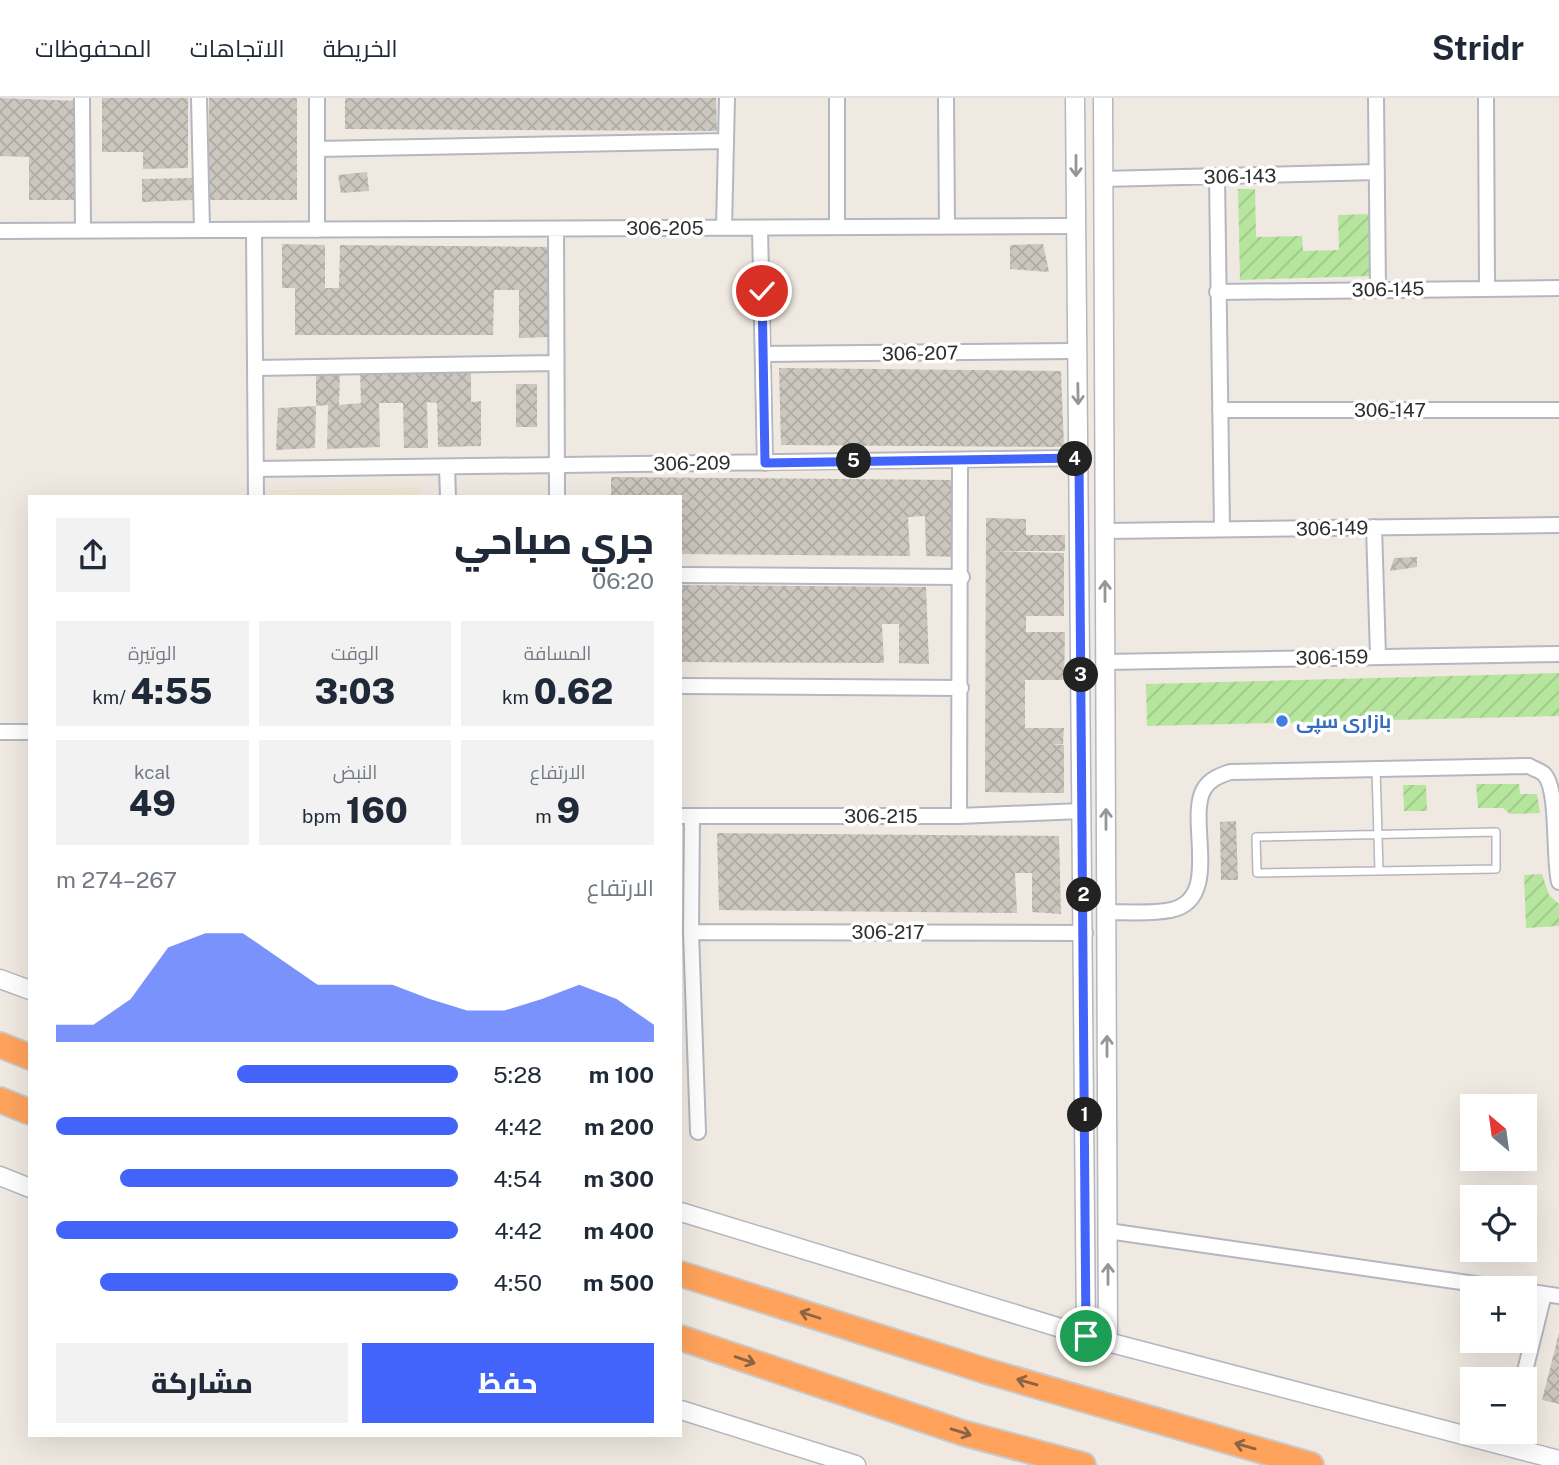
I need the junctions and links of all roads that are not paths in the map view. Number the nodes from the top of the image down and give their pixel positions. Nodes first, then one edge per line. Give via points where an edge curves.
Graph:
1 (82, 98) edge
2 (199, 98) edge
3 (317, 98) edge
4 (727, 98) edge
5 (837, 98) edge
6 (946, 98) edge
7 (1376, 98) edge
8 (1486, 98) edge
9 (1075, 99) edge
10 (1103, 99) edge
11 (726, 141) junction
12 (317, 149) junction
13 (1377, 172) junction
14 (1217, 177) junction
15 (1103, 179) junction
16 (1076, 226) junction
17 (837, 227) junction
18 (947, 227) junction
19 (724, 228) junction
20 (760, 228) junction
21 (556, 229) junction
22 (83, 230) junction
23 (202, 230) junction
24 (254, 230) junction
25 (317, 230) junction
26 (0, 231) edge
27 (1487, 287) junction
28 (1559, 288) edge
29 (1378, 289) junction
30 (1217, 292) junction
31 (1077, 351) junction
32 (763, 354) junction
33 (556, 363) junction
34 (255, 368) junction
35 (1220, 410) junction
36 (1559, 410) edge
37 (1079, 458) junction
38 (960, 460) junction
39 (765, 463) junction
40 (557, 465) junction
41 (447, 467) junction
42 (256, 469) junction
43 (256, 495) edge
44 (448, 495) edge
45 (557, 495) edge
46 (1559, 525) edge
47 (1374, 527) junction
48 (1222, 529) junction
49 (1105, 531) junction
50 (682, 575) edge
51 (962, 577) junction
52 (1559, 654) edge
53 (1378, 656) junction
54 (1106, 662) junction
55 (682, 686) edge
56 (961, 688) junction
57 (1082, 724) junction
58 (1106, 725) junction
59 (0, 732) edge
60 (28, 732) edge
61 (1376, 769) junction
62 (1081, 811) junction
63 (686, 816) edge
64 (959, 816) junction
65 (1377, 833) junction
66 (1379, 871) junction
67 (1559, 882) edge
68 (1106, 912) junction
69 (691, 932) junction
70 (1085, 933) junction
71 (0, 979) edge
72 (28, 989) edge
73 (0, 1045) edge
74 (28, 1056) edge
75 (0, 1100) edge
76 (28, 1111) edge
77 (698, 1132) dead end
78 (0, 1176) edge
79 (28, 1187) edge
80 (682, 1212) edge
81 (1108, 1231) junction
82 (682, 1274) edge
83 (1460, 1282) edge
84 (1537, 1293) edge
85 (1544, 1294) junction
86 (1559, 1296) edge
87 (1086, 1336) junction
88 (682, 1338) edge
89 (1108, 1342) junction
90 (1526, 1367) edge
91 (682, 1410) edge
92 (1460, 1427) edge
93 (1520, 1444) edge
94 (1559, 1460) edge
95 (856, 1465) edge
96 (1083, 1465) edge
97 (1311, 1465) edge

1 - 22 street
2 - 23 street
3 - 12 street
4 - 11 street
5 - 17 street
6 - 18 street
7 - 13 street
8 - 27 street
9 - 10 street
9 -> 16 street
10 - 15 street
11 - 12 street
11 - 19 street
12 - 25 street
13 - 14 street, 306-143
13 - 29 street
14 - 15 street, 306-143
14 - 30 street
15 - 49 street
16 - 18 street, 306-205
16 - 31 street
17 - 18 street, 306-205
17 - 20 street, 306-205
19 - 20 street, 306-205
19 - 21 street, 306-205
20 - 32 street
21 - 25 street, 306-205
21 - 33 street
22 - 23 street, 306-205
22 - 26 street, 306-205
23 - 24 street, 306-205
24 - 25 street, 306-205
24 - 34 street
27 - 28 street, 306-145
27 - 29 street, 306-145
29 - 30 street, 306-145
30 - 35 street
31 - 32 street, 306-207
31 -> 37 street
32 - 39 street
33 - 34 street
33 - 40 street
34 - 42 street
35 - 36 street, 306-147
35 - 48 street
37 - 38 street, 306-209
37 - 57 street
38 - 39 street, 306-209
38 - 51 street
39 - 40 street, 306-209
40 - 41 street, 306-209
40 - 45 street
41 - 42 street, 306-209
41 - 44 street
42 - 43 street
46 - 47 street, 306-149
47 - 48 street, 306-149
47 - 53 street
48 - 49 street, 306-149
54 -> 49 street
50 - 51 street
51 - 56 street
52 - 53 street, 306-159
53 - 54 street, 306-159
54 - 58 street
55 - 56 street
56 - 64 street
57 - 58 street
57 - 62 street
68 -> 58 street
59 - 60 street
61 - 65 lane
61 - 67 street via 1529,766 1544,774 1553,793
61 - 68 street via 1230,772 1213,778 1200,799 1197,889 1172,910
62 - 64 street, 306-215
62 - 70 street
63 - 64 street, 306-215
63 - 69 street
65 - 66 lane
65 - 66 lane via 1496,832 1496,869
65 - 66 lane via 1256,837 1257,873
81 -> 68 street
69 - 70 street, 306-217
69 - 77 street
70 - 87 street
71 - 72 street
73 - 74 highway
75 - 76 highway
78 - 79 street
80 - 87 street
81 - 83 street
89 -> 81 street
97 -> 82 highway via 986,1371
84 - 85 street
85 - 86 street
85 - 90 street
87 - 89 street
88 -> 96 highway via 963,1433
89 - 92 street
91 - 95 street
93 - 94 street

